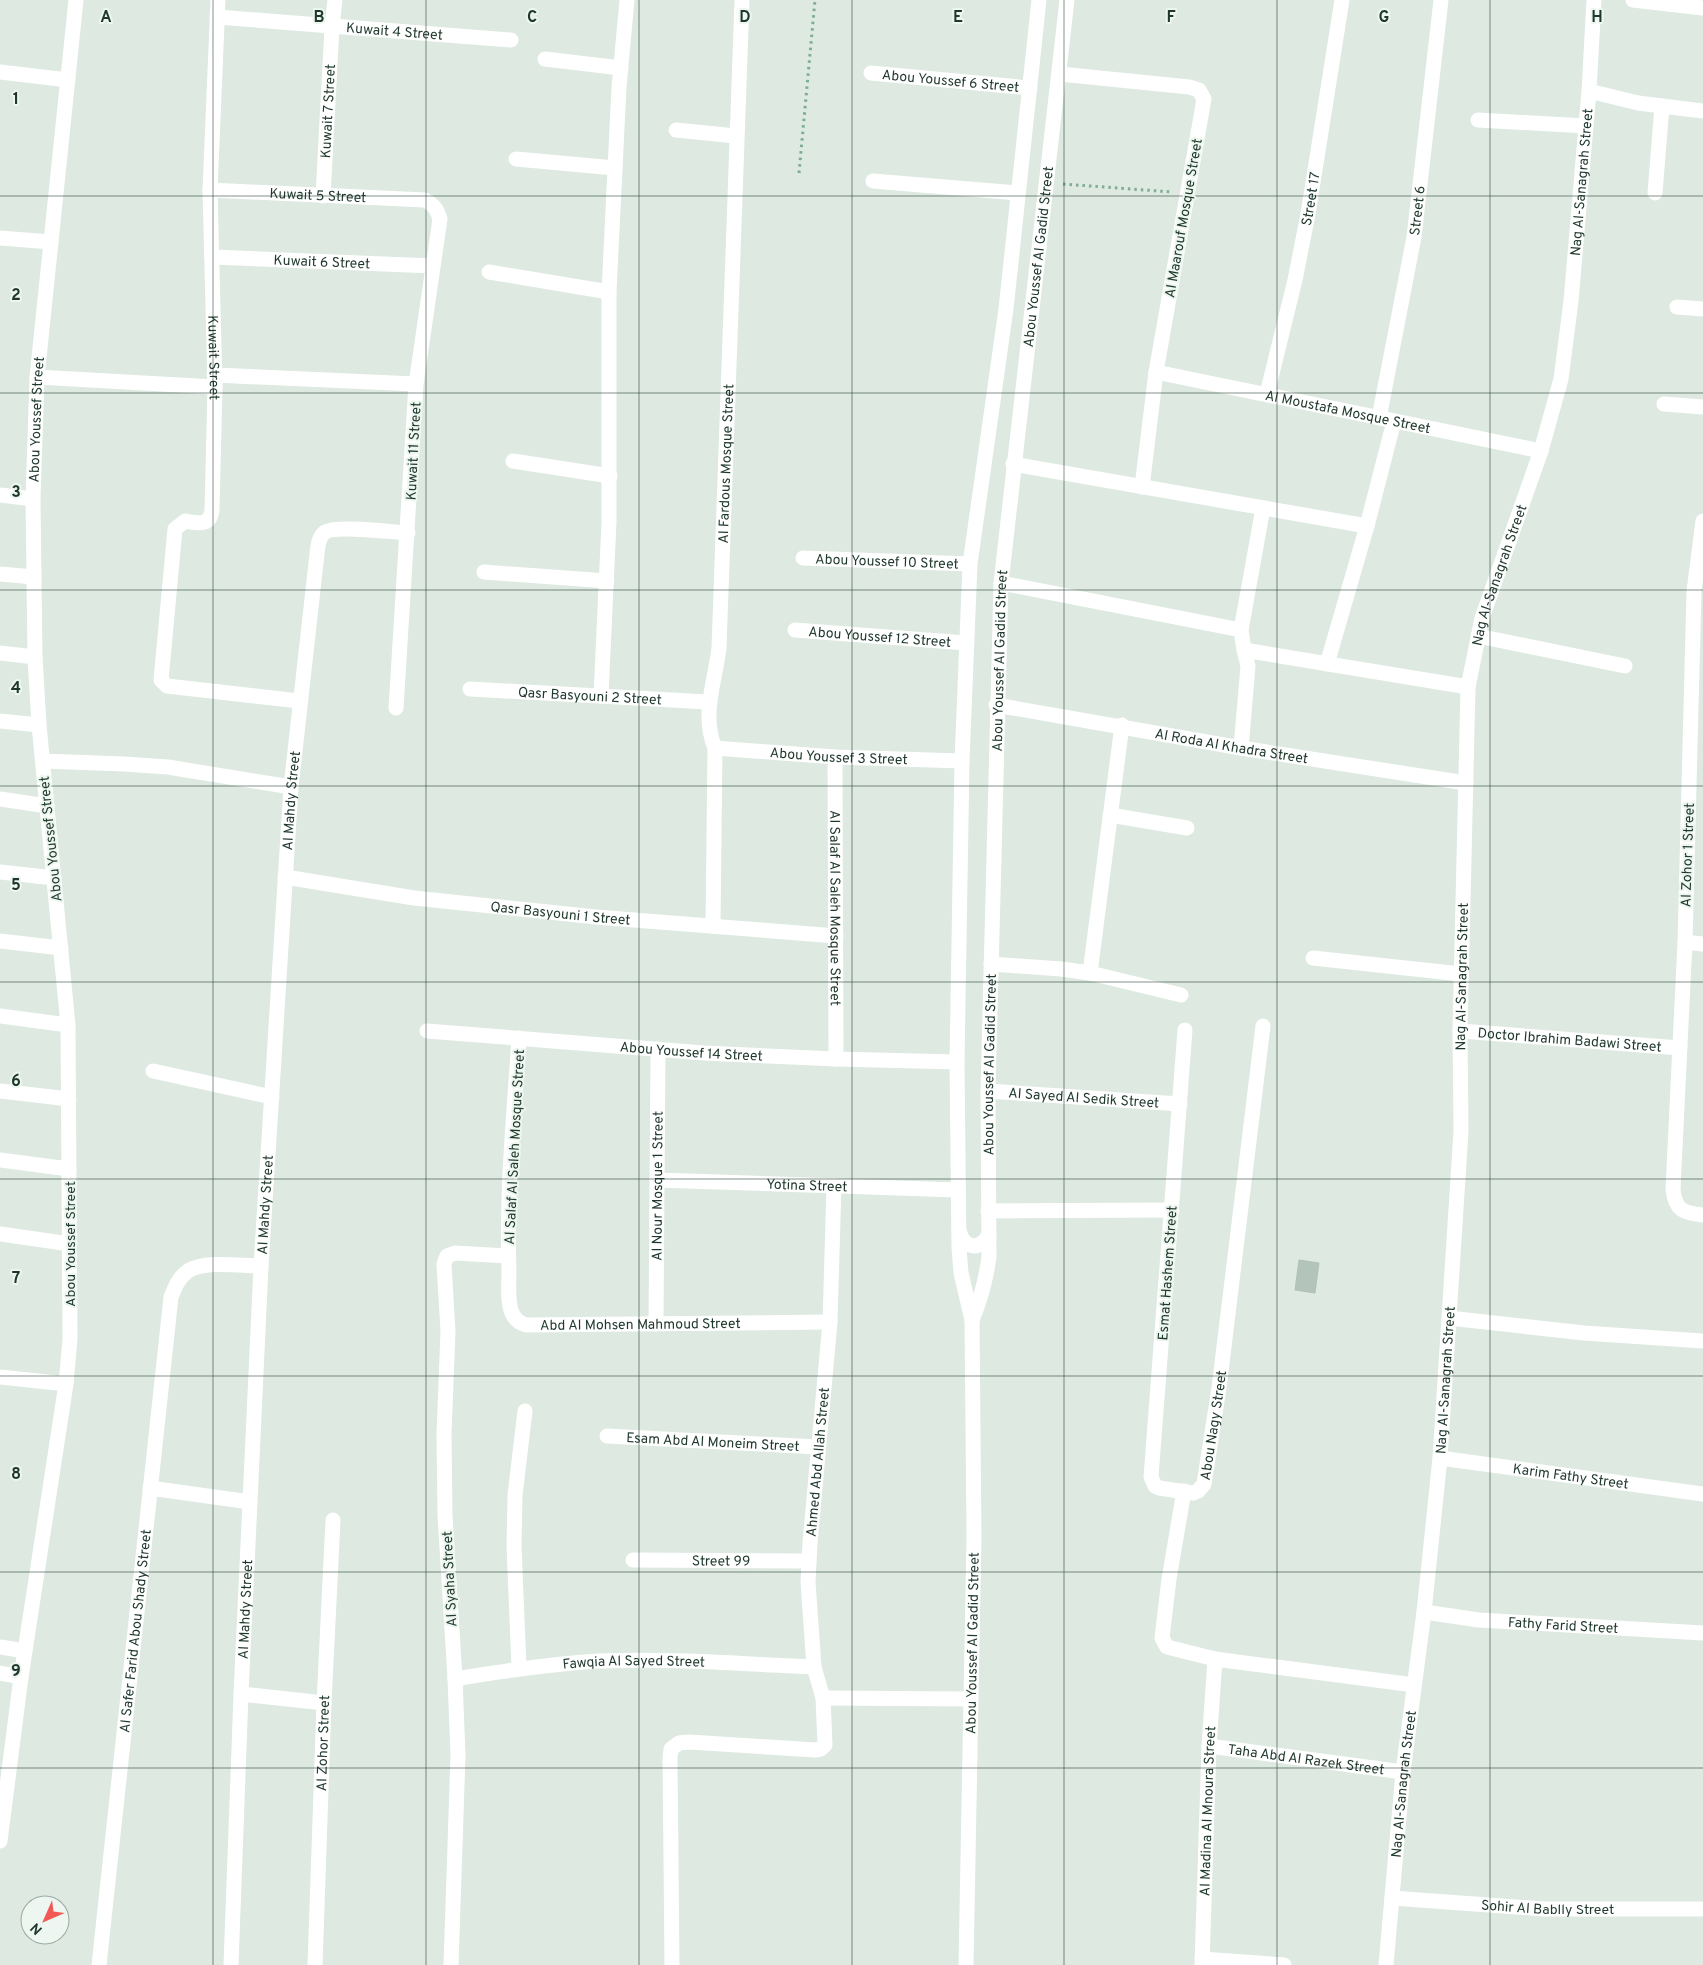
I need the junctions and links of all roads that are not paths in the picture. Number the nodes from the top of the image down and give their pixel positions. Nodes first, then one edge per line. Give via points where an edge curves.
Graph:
1 (76, 0) edge
2 (218, 0) edge
3 (335, 0) edge
4 (627, 0) edge
5 (742, 0) edge
6 (1039, 0) edge
7 (1068, 0) edge
8 (1342, 0) edge
9 (1441, 0) edge
10 (1594, 0) edge
11 (1633, 0) edge
12 (1703, 8) edge
13 (217, 17) junction
14 (332, 28) junction
15 (511, 40) dead end
16 (545, 59) dead end
17 (621, 68) junction
18 (0, 72) edge
19 (871, 73) dead end
20 (1060, 74) junction
21 (68, 80) junction
22 (1030, 88) junction
23 (1589, 91) junction
24 (1662, 106) junction
25 (1703, 111) edge
26 (1478, 120) dead end
27 (1586, 126) junction
28 (676, 130) dead end
29 (736, 136) junction
30 (516, 159) dead end
31 (615, 168) junction
32 (874, 181) dead end
33 (210, 190) junction
34 (1018, 193) junction
35 (1655, 193) dead end
36 (323, 196) junction
37 (425, 200) joint
38 (0, 238) edge
39 (51, 242) junction
40 (212, 257) junction
41 (433, 266) junction
42 (489, 272) dead end
43 (609, 292) junction
44 (1677, 307) dead end
45 (1006, 309) junction
46 (1703, 309) edge
47 (1033, 311) junction
48 (1156, 372) junction
49 (37, 377) junction
50 (215, 381) junction
51 (416, 384) junction
52 (1267, 394) junction
53 (1664, 404) dead end
54 (1703, 407) edge
55 (1387, 420) junction
56 (1541, 451) junction
57 (514, 461) dead end
58 (1013, 464) junction
59 (610, 476) junction
60 (1142, 487) junction
61 (0, 495) edge
62 (33, 499) junction
63 (1263, 508) junction
64 (1703, 521) edge
65 (1367, 526) junction
66 (408, 532) junction
67 (803, 558) dead end
68 (970, 564) junction
69 (484, 572) dead end
70 (0, 574) edge
71 (34, 577) junction
72 (607, 581) junction
73 (1001, 583) junction
74 (795, 630) dead end
75 (1241, 630) junction
76 (1478, 636) junction
77 (966, 643) junction
78 (1244, 650) junction
79 (0, 653) edge
80 (35, 657) junction
81 (1327, 664) junction
82 (1625, 666) dead end
83 (1468, 687) junction
84 (470, 689) dead end
85 (601, 696) junction
86 (299, 701) junction
87 (708, 702) junction
88 (996, 705) junction
89 (396, 708) dead end
90 (0, 721) edge
91 (39, 725) junction
92 (1122, 726) junction
93 (715, 748) junction
94 (1240, 748) junction
95 (835, 757) junction
96 (43, 761) junction
97 (962, 762) junction
98 (1466, 783) junction
99 (291, 787) junction
100 (0, 799) edge
101 (47, 806) junction
102 (1110, 815) junction
103 (1696, 816) edge
104 (1187, 828) dead end
105 (0, 872) edge
106 (285, 877) junction
107 (54, 878) junction
108 (713, 926) junction
109 (836, 936) junction
110 (0, 942) edge
111 (1685, 942) junction
112 (1703, 944) edge
113 (61, 948) junction
114 (1312, 958) dead end
115 (991, 964) junction
116 (1090, 973) junction
117 (1461, 974) junction
118 (1181, 995) dead end
119 (0, 1016) edge
120 (68, 1025) junction
121 (1263, 1026) dead end
122 (427, 1030) dead end
123 (1185, 1030) dead end
124 (1460, 1031) junction
125 (519, 1038) junction
126 (1680, 1048) junction
127 (658, 1049) junction
128 (836, 1059) junction
129 (957, 1062) junction
130 (152, 1071) dead end
131 (0, 1091) edge
132 (988, 1092) junction
133 (272, 1097) junction
134 (69, 1099) junction
135 (1180, 1104) junction
136 (0, 1160) edge
137 (69, 1169) junction
138 (657, 1180) junction
139 (834, 1186) junction
140 (958, 1190) junction
141 (1172, 1210) junction
142 (988, 1211) junction
143 (1703, 1215) edge
144 (959, 1232) junction
145 (0, 1234) edge
146 (989, 1235) junction
147 (70, 1244) junction
148 (508, 1256) junction
149 (261, 1266) junction
150 (1449, 1318) junction
151 (972, 1320) junction
152 (830, 1322) junction
153 (656, 1324) junction
154 (1703, 1341) edge
155 (0, 1377) edge
156 (66, 1384) junction
157 (525, 1411) dead end
158 (607, 1436) dead end
159 (818, 1447) junction
160 (1440, 1458) junction
161 (150, 1488) junction
162 (1184, 1491) junction
163 (1703, 1494) edge
164 (250, 1502) junction
165 (333, 1520) dead end
166 (632, 1560) dead end
167 (809, 1561) junction
168 (1424, 1612) junction
169 (1703, 1633) edge
170 (0, 1647) edge
171 (25, 1651) junction
172 (1215, 1659) junction
173 (814, 1667) junction
174 (519, 1668) junction
175 (0, 1673) edge
176 (21, 1677) junction
177 (455, 1679) junction
178 (1414, 1684) junction
179 (241, 1694) junction
180 (823, 1698) junction
181 (971, 1699) junction
182 (324, 1703) junction
183 (1209, 1746) junction
184 (1403, 1772) junction
185 (0, 1841) edge
186 (1392, 1898) junction
187 (1703, 1910) edge
188 (1202, 1962) edge
189 (98, 1965) edge
190 (231, 1965) edge
191 (315, 1965) edge
192 (451, 1965) edge
193 (672, 1965) edge
194 (966, 1965) edge
195 (1284, 1965) edge
196 (1386, 1965) edge

1 - 21 street, Abou Youssef Street
2 - 13 street, Kuwait Street
3 - 14 street, Kuwait 7 Street
4 - 17 street
5 - 29 street, Al Fardous Mosque Street
6 - 22 street, Abou Youssef Al Gadid Street
7 - 20 street, Abou Youssef Al Gadid Street
8 - 52 street, Street 17 via 1306,224
9 - 55 street, Street 6 via 1414,238
10 - 23 street, Nag Al-Sanagrah Street
11 - 12 street
13 - 14 street, Kuwait 4 Street
13 - 33 street, Kuwait Street
14 - 15 street, Kuwait 4 Street
14 - 36 street, Kuwait 7 Street
16 - 17 street
17 - 31 street
18 - 21 street
19 - 22 street, Abou Youssef 6 Street
20 - 47 street, Abou Youssef Al Gadid Street
20 - 48 street, Al Maarouf Mosque Street via 1189,87 1199,90 1204,99
21 - 39 street, Abou Youssef Street
22 - 34 street, Abou Youssef Al Gadid Street
23 - 24 street
23 - 27 street, Nag Al-Sanagrah Street
24 - 25 street
24 - 35 street
26 - 27 street
27 - 56 street, Nag Al-Sanagrah Street via 1561,379
28 - 29 street
29 - 87 street, Al Fardous Mosque Street via 719,648
30 - 31 street
31 - 43 street
32 - 34 street
33 - 36 street, Kuwait 5 Street
33 - 40 street, Kuwait Street
34 - 45 street, Abou Youssef Al Gadid Street
36 - 37 street, Kuwait 5 Street
37 - 41 street, Kuwait 11 Street via 438,211 440,219
38 - 39 street
39 - 49 street, Abou Youssef Street
40 - 41 street, Kuwait 6 Street
40 - 50 street, Kuwait Street
41 - 51 street, Kuwait 11 Street
42 - 43 street
43 - 59 street
44 - 46 street
45 - 47 street
45 - 68 street, Abou Youssef Al Gadid Street
47 - 58 street, Abou Youssef Al Gadid Street
48 - 52 street, Al Moustafa Mosque Street
48 - 60 street, Al Maarouf Mosque Street
49 - 50 street
49 - 62 street, Abou Youssef Street
50 - 51 street
50 - 86 street, Kuwait Street via 211,515 205,523 184,521 175,529 161,680 163,684
51 - 66 street, Kuwait 11 Street
52 - 55 street, Al Moustafa Mosque Street
53 - 54 street
55 - 56 street, Al Moustafa Mosque Street
55 - 65 street, Street 6
56 - 76 street, Nag Al-Sanagrah Street via 1493,584
57 - 59 street
58 - 60 street
58 - 73 street, Abou Youssef Al Gadid Street
59 - 72 street
60 - 63 street
61 - 62 street
62 - 71 street, Abou Youssef Street
63 - 65 street
63 - 75 street
64 - 103 street, Al Zohor 1 Street via 1694,591
65 - 81 street, Street 6
66 - 86 street, Al Mahdy Street via 337,528 326,532 318,541
66 - 89 street, Kuwait 11 Street
67 - 68 street, Abou Youssef 10 Street
68 - 77 street, Abou Youssef Al Gadid Street
69 - 72 street
70 - 71 street
71 - 80 street, Abou Youssef Street
72 - 85 street
73 - 75 street
73 - 88 street, Abou Youssef Al Gadid Street
74 - 77 street, Abou Youssef 12 Street
75 - 78 street
76 - 82 street
76 - 83 street, Nag Al-Sanagrah Street
77 - 97 street, Abou Youssef Al Gadid Street
78 - 81 street
78 - 94 street via 1248,666
79 - 80 street
80 - 91 street, Abou Youssef Street
81 - 83 street
83 - 98 street, Nag Al-Sanagrah Street
84 - 85 street, Qasr Basyouni 2 Street
85 - 87 street, Qasr Basyouni 2 Street
86 - 99 street, Al Mahdy Street
87 - 93 street, Al Fardous Mosque Street via 710,738
88 - 92 street, Al Roda Al Khadra Street
88 - 115 street, Abou Youssef Al Gadid Street
90 - 91 street
91 - 96 street, Abou Youssef Street
92 - 94 street, Al Roda Al Khadra Street
92 - 102 street
93 - 95 street, Abou Youssef 3 Street
93 - 108 street, Al Fardous Mosque Street
94 - 98 street, Al Roda Al Khadra Street
95 - 97 street, Abou Youssef 3 Street
95 - 109 street, Al Salaf Al Saleh Mosque Street
96 - 99 street via 168,768
96 - 101 street, Abou Youssef Street
97 - 129 street, Abou Youssef Al Gadid Street
98 - 117 street, Nag Al-Sanagrah Street
99 - 106 street, Al Mahdy Street
100 - 101 street
101 - 107 street, Abou Youssef Street
102 - 104 street
102 - 116 street
103 - 111 street, Al Zohor 1 Street
105 - 107 street
106 - 108 street, Qasr Basyouni 1 Street via 414,898
106 - 133 street, Al Mahdy Street
107 - 113 street, Abou Youssef Street
108 - 109 street, Qasr Basyouni 1 Street
109 - 128 street, Al Salaf Al Saleh Mosque Street
110 - 113 street
111 - 112 street
111 - 126 street, Al Zohor 1 Street
113 - 120 street, Abou Youssef Street
114 - 117 street
115 - 116 street
115 - 132 street, Abou Youssef Al Gadid Street
116 - 118 street
117 - 124 street, Nag Al-Sanagrah Street
119 - 120 street
120 - 134 street, Abou Youssef Street
121 - 162 street, Abou Nagy Street via 1220,1388 1204,1484 1198,1491
122 - 125 street, Abou Youssef 14 Street
123 - 135 street, Esmat Hashem Street
124 - 126 street, Doctor Ibrahim Badawi Street
124 - 150 street, Nag Al-Sanagrah Street via 1461,1131
125 - 127 street, Abou Youssef 14 Street
125 - 148 street, Al Salaf Al Saleh Mosque Street
126 - 143 street, Al Zohor 1 Street via 1674,1199 1687,1214
127 - 128 street, Abou Youssef 14 Street
127 - 138 street, Al Nour Mosque 1 Street
128 - 129 street, Abou Youssef 14 Street
129 - 140 street, Abou Youssef Al Gadid Street
130 - 133 street
131 - 134 street
132 - 135 street, Al Sayed Al Sedik Street
132 - 142 street, Abou Youssef Al Gadid Street
133 - 149 street, Al Mahdy Street
134 - 137 street, Abou Youssef Street
135 - 141 street, Esmat Hashem Street
136 - 137 street
137 - 147 street, Abou Youssef Street
138 - 139 street, Yotina Street
138 - 153 street, Al Nour Mosque 1 Street
139 - 140 street, Yotina Street
139 - 152 street, Ahmed Abd Allah Street
140 - 144 street, Abou Youssef Al Gadid Street
141 - 142 street
141 - 162 street, Esmat Hashem Street via 1152,1477 1155,1486
142 - 146 street, Abou Youssef Al Gadid Street
144 - 146 street via 968,1245 977,1246
144 - 151 street, Abou Youssef Al Gadid Street via 961,1273
145 - 147 street
146 - 151 street, Abou Youssef Al Gadid Street via 986,1279
147 - 156 street, Abou Youssef Street via 70,1339
148 - 153 street, Abd Al Mohsen Mahmoud Street via 510,1306 518,1322 526,1325
148 - 177 street, Al Syaha Street via 455,1253 447,1256 444,1264 448,1331 445,1515
149 - 161 street, Al Safer Farid Abou Shady Street via 201,1266 187,1272 177,1283 171,1297
149 - 164 street, Al Mahdy Street
150 - 154 street via 1584,1333
150 - 160 street, Nag Al-Sanagrah Street
151 - 181 street, Abou Youssef Al Gadid Street via 974,1537
152 - 153 street, Abd Al Mohsen Mahmoud Street
152 - 159 street, Ahmed Abd Allah Street
155 - 156 street
156 - 171 street, Abou Youssef Street
157 - 174 street via 515,1495
158 - 159 street, Esam Abd Al Moneim Street
159 - 167 street, Ahmed Abd Allah Street
160 - 163 street, Karim Fathy Street
160 - 168 street, Nag Al-Sanagrah Street
161 - 164 street
161 - 189 street, Al Safer Farid Abou Shady Street
162 - 172 street, Abou Nagy Street via 1162,1638 1170,1649
164 - 179 street, Al Mahdy Street
165 - 182 street, Al Zohor Street
166 - 167 street, Street 99
167 - 173 street, Ahmed Abd Allah Street
168 - 169 street, Fathy Farid Street via 1479,1620
168 - 178 street, Nag Al-Sanagrah Street
170 - 171 street
171 - 176 street, Abou Youssef Street
172 - 178 street, Abou Nagy Street
172 - 183 street, Al Madina Al Mnoura Street
173 - 174 street, Fawqia Al Sayed Street via 640,1660
173 - 180 street, Ahmed Abd Allah Street
174 - 177 street, Fawqia Al Sayed Street
175 - 176 street
176 - 185 street
177 - 192 street, Al Syaha Street via 458,1755
178 - 184 street, Nag Al-Sanagrah Street
179 - 182 street
179 - 190 street, Al Mahdy Street
180 - 181 street
180 - 193 street, Ahmed Abd Allah Street via 826,1739 821,1749 689,1742 679,1743 671,1749
181 - 194 street, Abou Youssef Al Gadid Street
182 - 191 street, Al Zohor Street
183 - 184 street, Taha Abd Al Razek Street
183 - 188 street, Al Madina Al Mnoura Street
184 - 186 street, Nag Al-Sanagrah Street
186 - 187 street, Sohir Al Bablly Street via 1544,1909
186 - 196 street, Nag Al-Sanagrah Street
188 - 195 street

